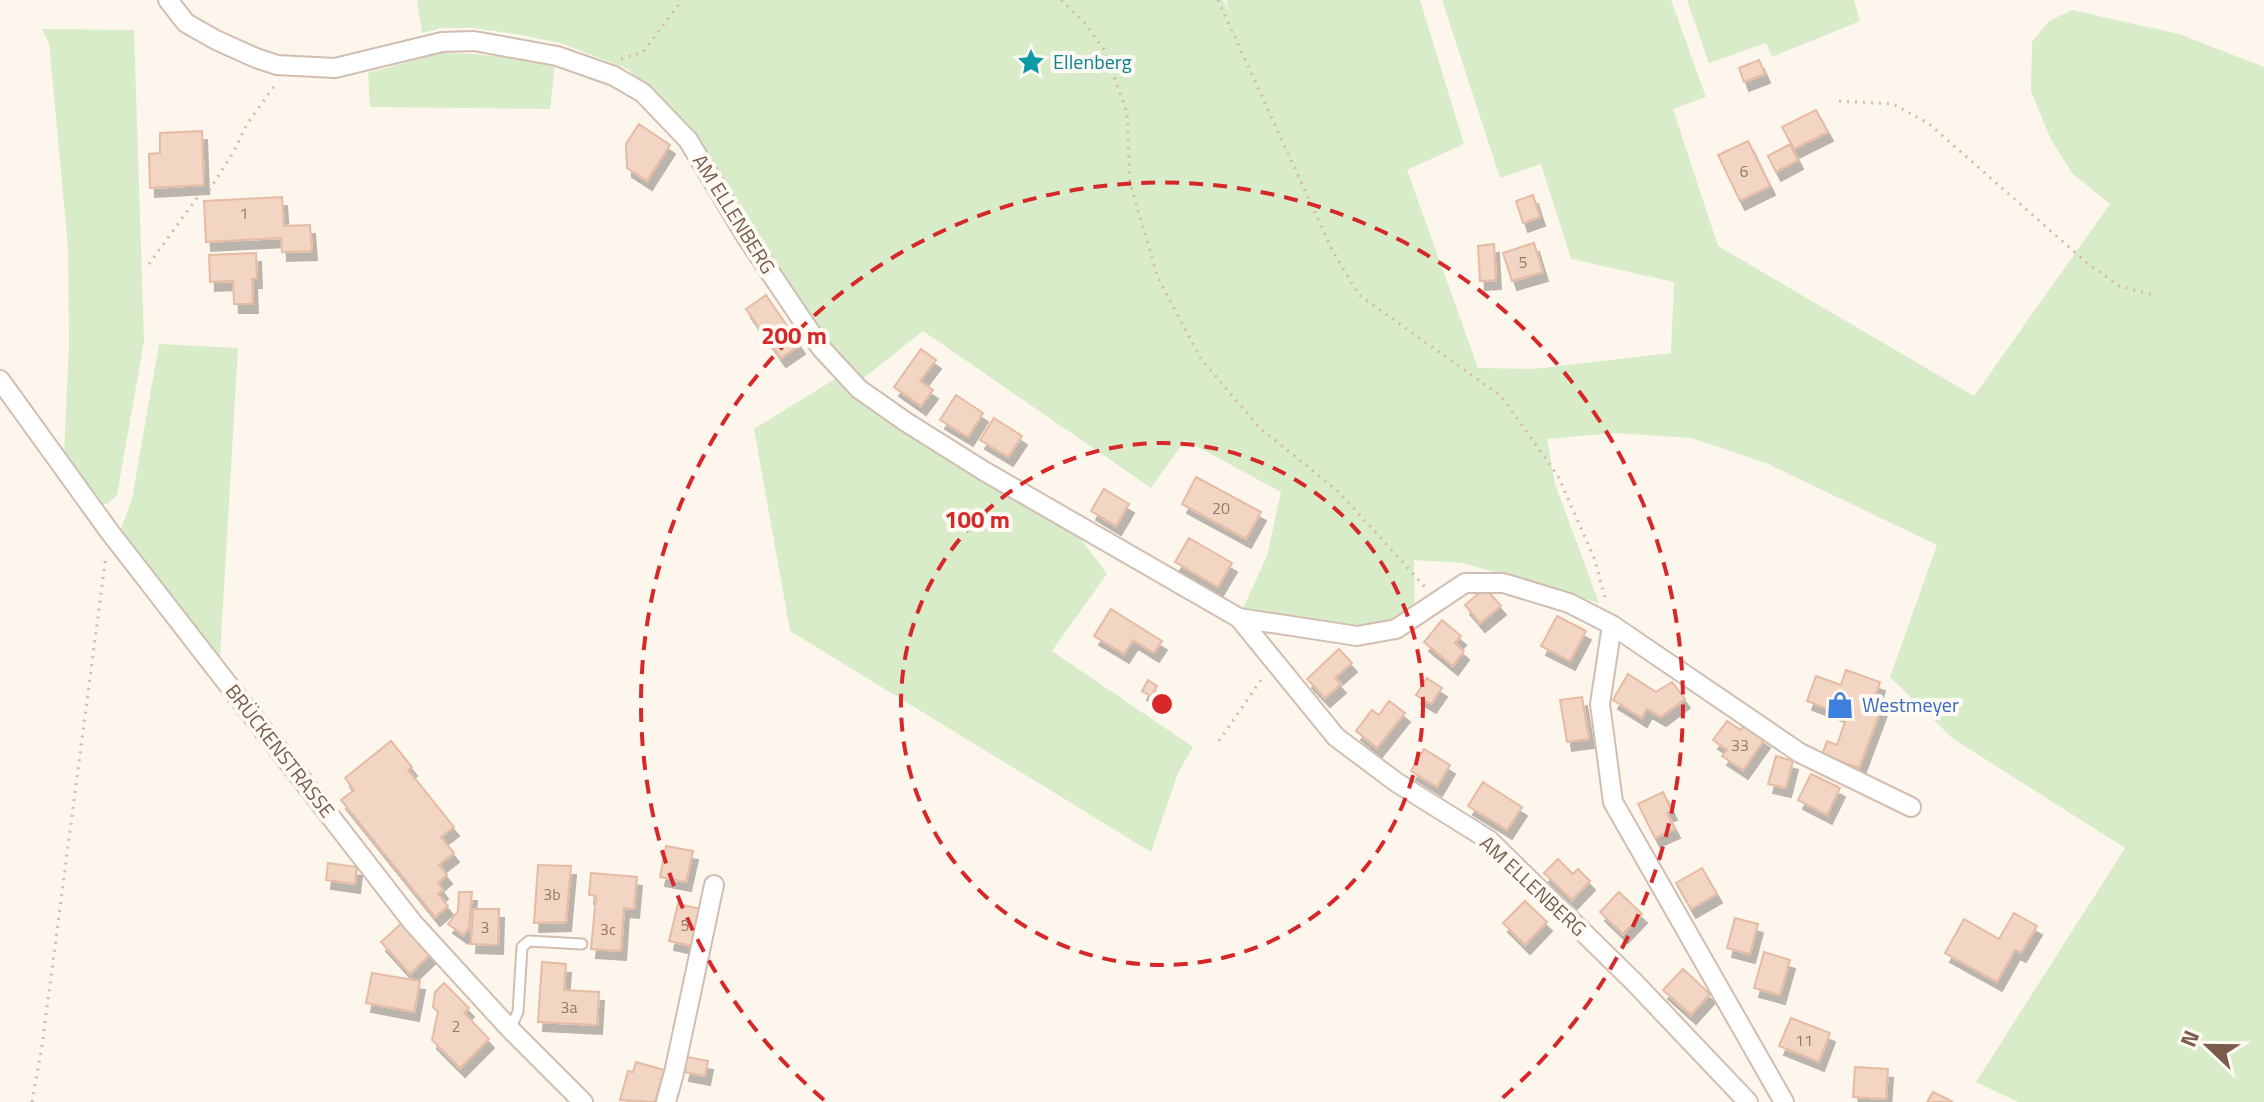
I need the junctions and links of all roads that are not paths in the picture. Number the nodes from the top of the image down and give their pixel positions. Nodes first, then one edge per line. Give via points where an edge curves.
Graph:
1 (168, 0) edge
2 (0, 380) edge
3 (1239, 618) junction
4 (1612, 625) junction
5 (1911, 807) dead end
6 (714, 885) dead end
7 (582, 944) dead end
8 (510, 1029) junction
9 (583, 1102) edge
10 (666, 1102) edge
11 (1748, 1102) edge
12 (1784, 1102) edge

1 - 3 street, AM ELLENBERG via 186,23 216,40 289,66 335,68 442,42 474,41 557,56 614,76 643,93 688,140 821,348 859,389 984,471
2 - 8 street, BRÜCKENSTRASSE via 109,531 413,923
3 - 4 street, AM ELLENBERG via 1357,636 1396,629 1465,583 1503,583 1569,603
3 - 11 street, AM ELLENBERG via 1336,737 1489,840
4 - 5 street, AM ELLENBERG via 1800,753
4 - 12 street via 1600,704 1613,802
6 - 10 street
7 - 8 lane via 529,941 522,947 518,1012
8 - 9 street, BRÜCKENSTRASSE

